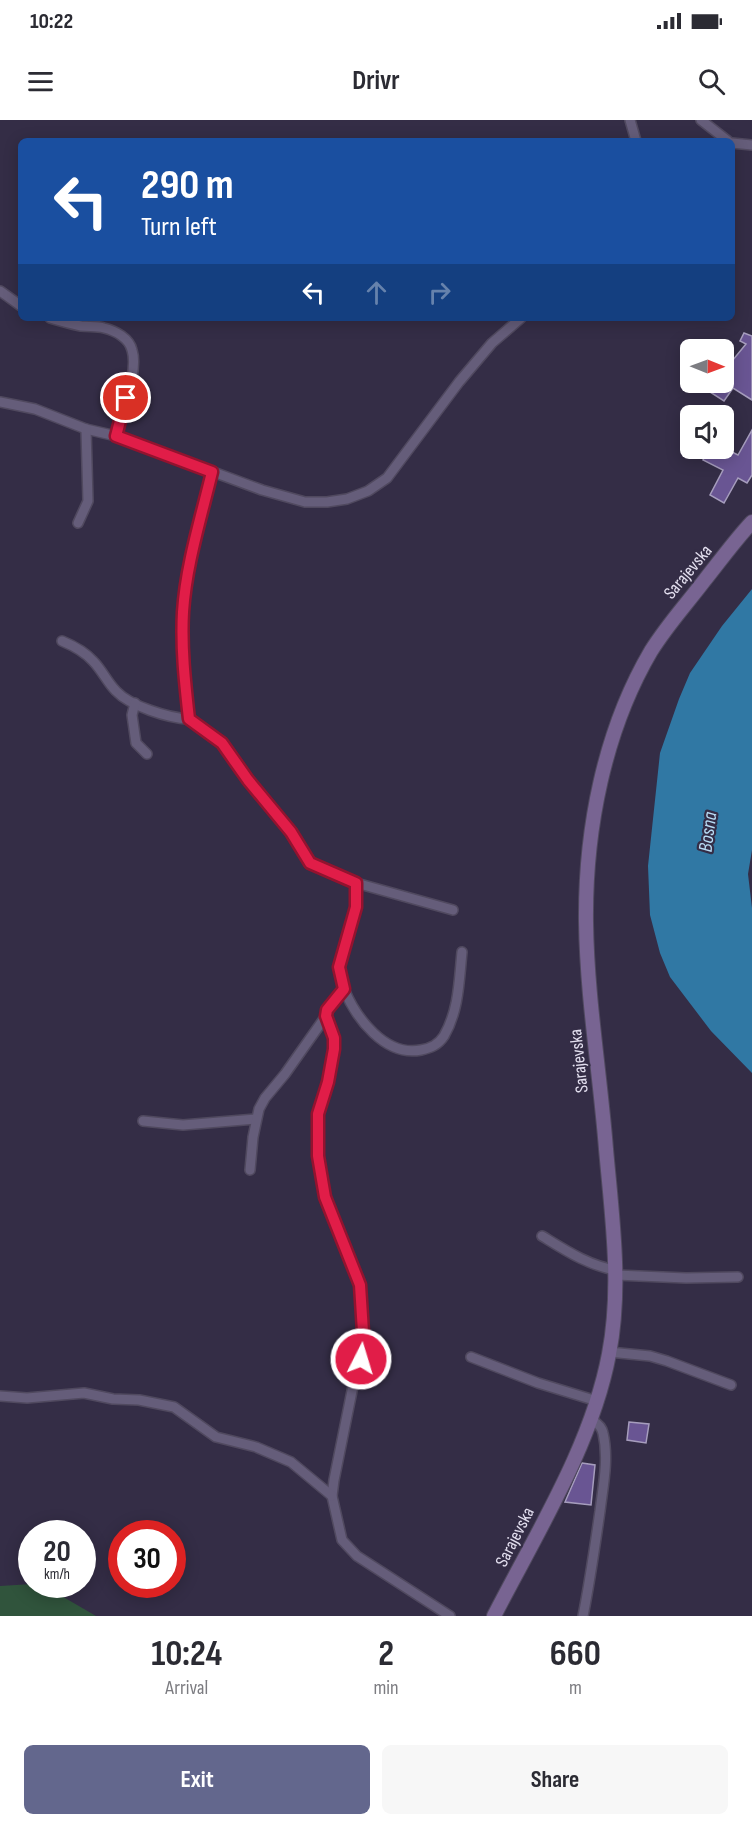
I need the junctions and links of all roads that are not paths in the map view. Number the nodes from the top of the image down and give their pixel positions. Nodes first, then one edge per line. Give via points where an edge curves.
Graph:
1 (630, 120) edge
2 (701, 120) edge
3 (635, 138) edge
4 (724, 138) edge
5 (735, 143) edge
6 (752, 146) edge
7 (0, 291) edge
8 (18, 304) edge
9 (62, 321) edge
10 (517, 321) edge
11 (0, 402) edge
12 (86, 429) junction
13 (116, 436) junction
14 (212, 472) junction
15 (752, 522) edge
16 (78, 523) dead end
17 (62, 641) dead end
18 (135, 703) junction
19 (189, 719) junction
20 (147, 754) dead end
21 (356, 883) junction
22 (453, 910) dead end
23 (462, 952) dead end
24 (344, 989) junction
25 (326, 1016) junction
26 (256, 1119) junction
27 (143, 1121) dead end
28 (250, 1170) dead end
29 (542, 1236) dead end
30 (616, 1272) junction
31 (738, 1277) dead end
32 (609, 1353) junction
33 (471, 1357) dead end
34 (731, 1386) dead end
35 (0, 1396) edge
36 (597, 1401) junction
37 (592, 1420) junction
38 (332, 1496) junction
39 (450, 1616) edge
40 (494, 1616) edge
41 (583, 1616) edge

1 - 3 street
2 - 4 street
5 - 6 street
7 - 8 street
9 - 13 street via 104,328 124,337 132,349 130,382
10 - 14 street via 459,382 387,478 368,491 348,499 304,502
11 - 12 street via 35,409
12 - 13 street
12 - 16 street via 87,501
13 - 14 street
14 - 19 street via 183,611 182,659
15 - 30 main road, Sarajevska via 674,616 650,654 623,712 592,819 586,912 590,991
17 - 18 street via 78,648 117,693
18 - 19 street
18 - 20 street via 136,743
19 - 21 street via 222,743 291,832 310,863
21 - 22 street
21 - 24 street via 356,907 339,967
23 - 24 street via 457,1006 442,1039 433,1048 402,1050 386,1042 363,1023
24 - 25 street
25 - 26 street via 265,1098
25 - 38 street via 334,1049 318,1114 318,1156 325,1197 360,1285 363,1332 361,1359
26 - 27 street via 183,1125
26 - 28 street
29 - 30 street
30 - 31 street via 686,1278
30 - 32 main road, Sarajevska
32 - 34 street via 650,1356
32 - 36 main road, Sarajevska
33 - 36 street
35 - 38 street via 84,1393 174,1407 216,1437 256,1447 291,1462
36 - 37 main road, Sarajevska
37 - 40 main road, Sarajevska
37 - 41 street via 603,1431 605,1474
38 - 39 street via 342,1539 357,1556

